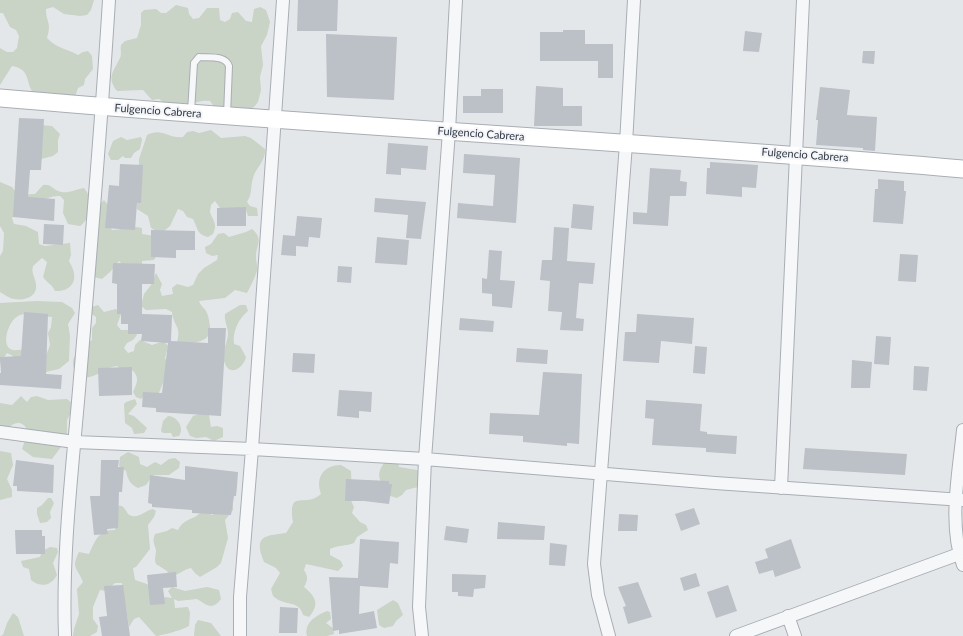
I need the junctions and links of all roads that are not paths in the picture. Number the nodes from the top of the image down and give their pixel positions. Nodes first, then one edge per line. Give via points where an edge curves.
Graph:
1 (109, 0) edge
2 (283, 0) edge
3 (456, 0) edge
4 (634, 0) edge
5 (803, 0) edge
6 (0, 98) edge
7 (102, 107) junction
8 (191, 112) junction
9 (227, 115) junction
10 (275, 119) junction
11 (449, 132) junction
12 (626, 144) junction
13 (797, 154) junction
14 (963, 168) edge
15 (963, 430) edge
16 (0, 432) edge
17 (74, 442) junction
18 (252, 449) junction
19 (425, 459) junction
20 (602, 473) junction
21 (781, 488) junction
22 (960, 499) edge
23 (961, 559) edge
24 (788, 616) junction
25 (65, 636) edge
26 (240, 636) edge
27 (422, 636) edge
28 (610, 636) edge
29 (736, 636) edge
30 (795, 636) edge

1 - 7 street
2 - 10 street
3 - 11 street
4 - 12 street
5 - 13 street
6 - 7 main road, Fulgencio Cabrera
7 - 8 main road, Fulgencio Cabrera
7 - 17 street
8 - 9 main road, Fulgencio Cabrera
8 - 9 lane via 196,59 225,59 229,66
9 - 10 main road, Fulgencio Cabrera
10 - 11 main road, Fulgencio Cabrera
10 - 18 street
11 - 12 main road, Fulgencio Cabrera
11 - 19 street
12 - 13 main road, Fulgencio Cabrera
12 - 20 street
13 - 14 main road, Fulgencio Cabrera
13 - 21 street
15 - 22 street
16 - 17 street
17 - 18 street
17 - 25 street via 66,545
18 - 19 street
18 - 26 street via 240,597
19 - 20 street
19 - 27 street via 419,607
20 - 21 street
20 - 28 street via 594,564 598,595
21 - 22 street
22 - 23 street
23 - 24 street
24 - 29 street
24 - 30 street

